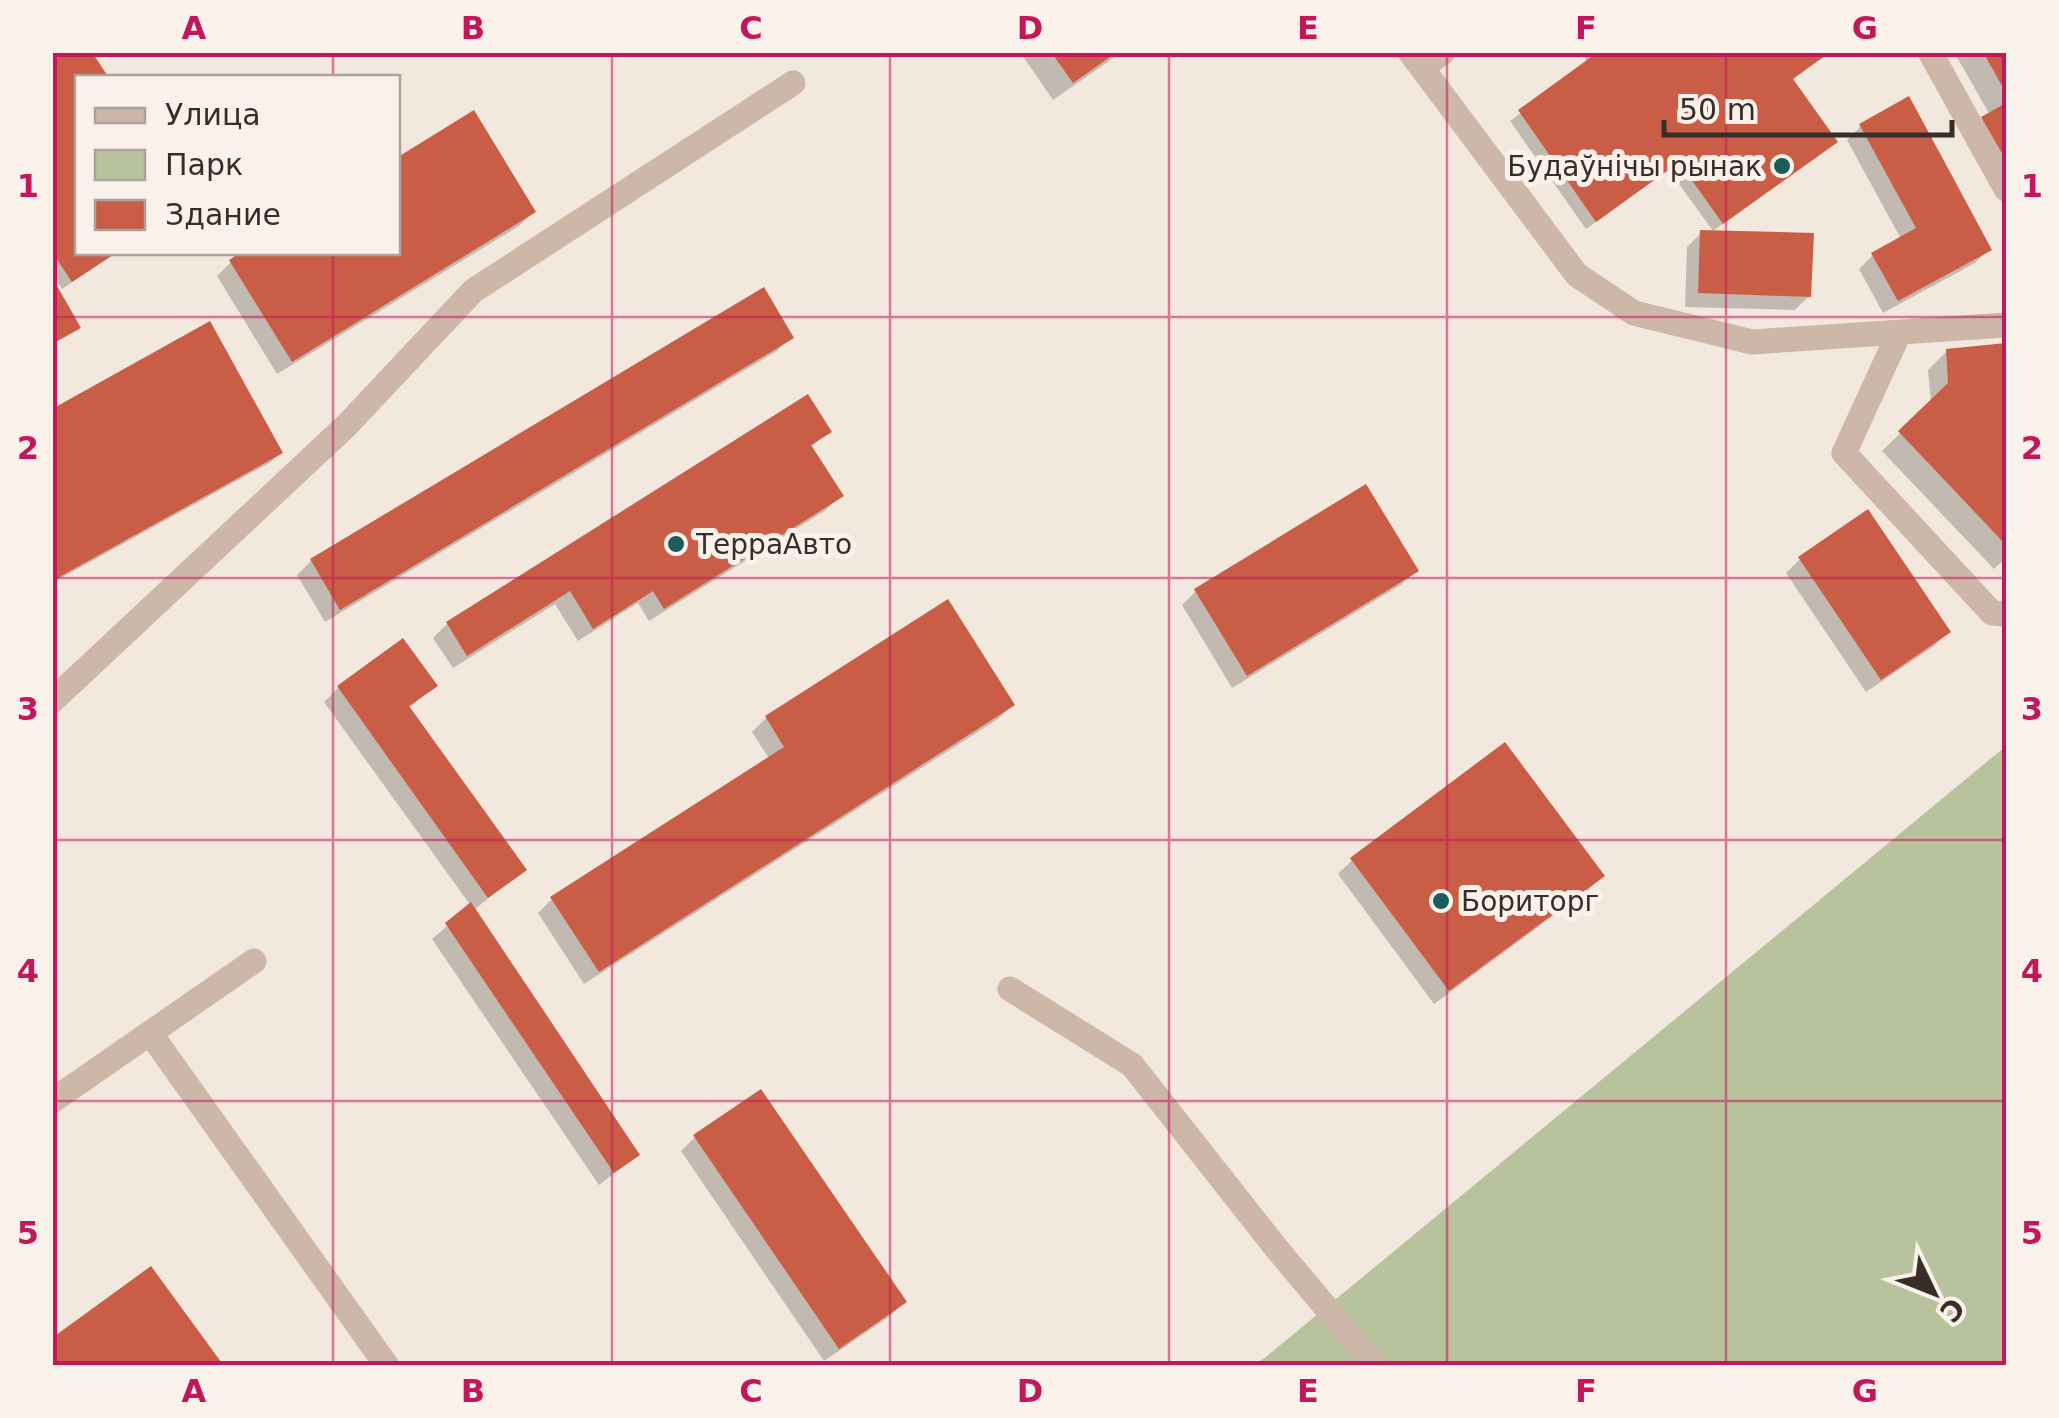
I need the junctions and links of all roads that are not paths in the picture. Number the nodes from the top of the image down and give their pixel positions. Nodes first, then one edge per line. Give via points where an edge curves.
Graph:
1 (1444, 52) edge
2 (1930, 52) edge
3 (1416, 60) edge
4 (793, 83) dead end
5 (2006, 189) edge
6 (2006, 325) edge
7 (1899, 333) junction
8 (2006, 614) edge
9 (52, 701) edge
10 (254, 961) dead end
11 (1010, 990) dead end
12 (150, 1033) junction
13 (52, 1100) edge
14 (387, 1366) edge
15 (1375, 1366) edge

1 - 3 lane
2 - 5 lane
3 - 7 lane via 1578,276 1634,313 1752,342
4 - 9 lane via 474,291 347,425
6 - 7 lane
7 - 8 lane via 1844,453 1992,612
10 - 12 lane
11 - 15 lane via 1132,1065
12 - 13 lane
12 - 14 lane

